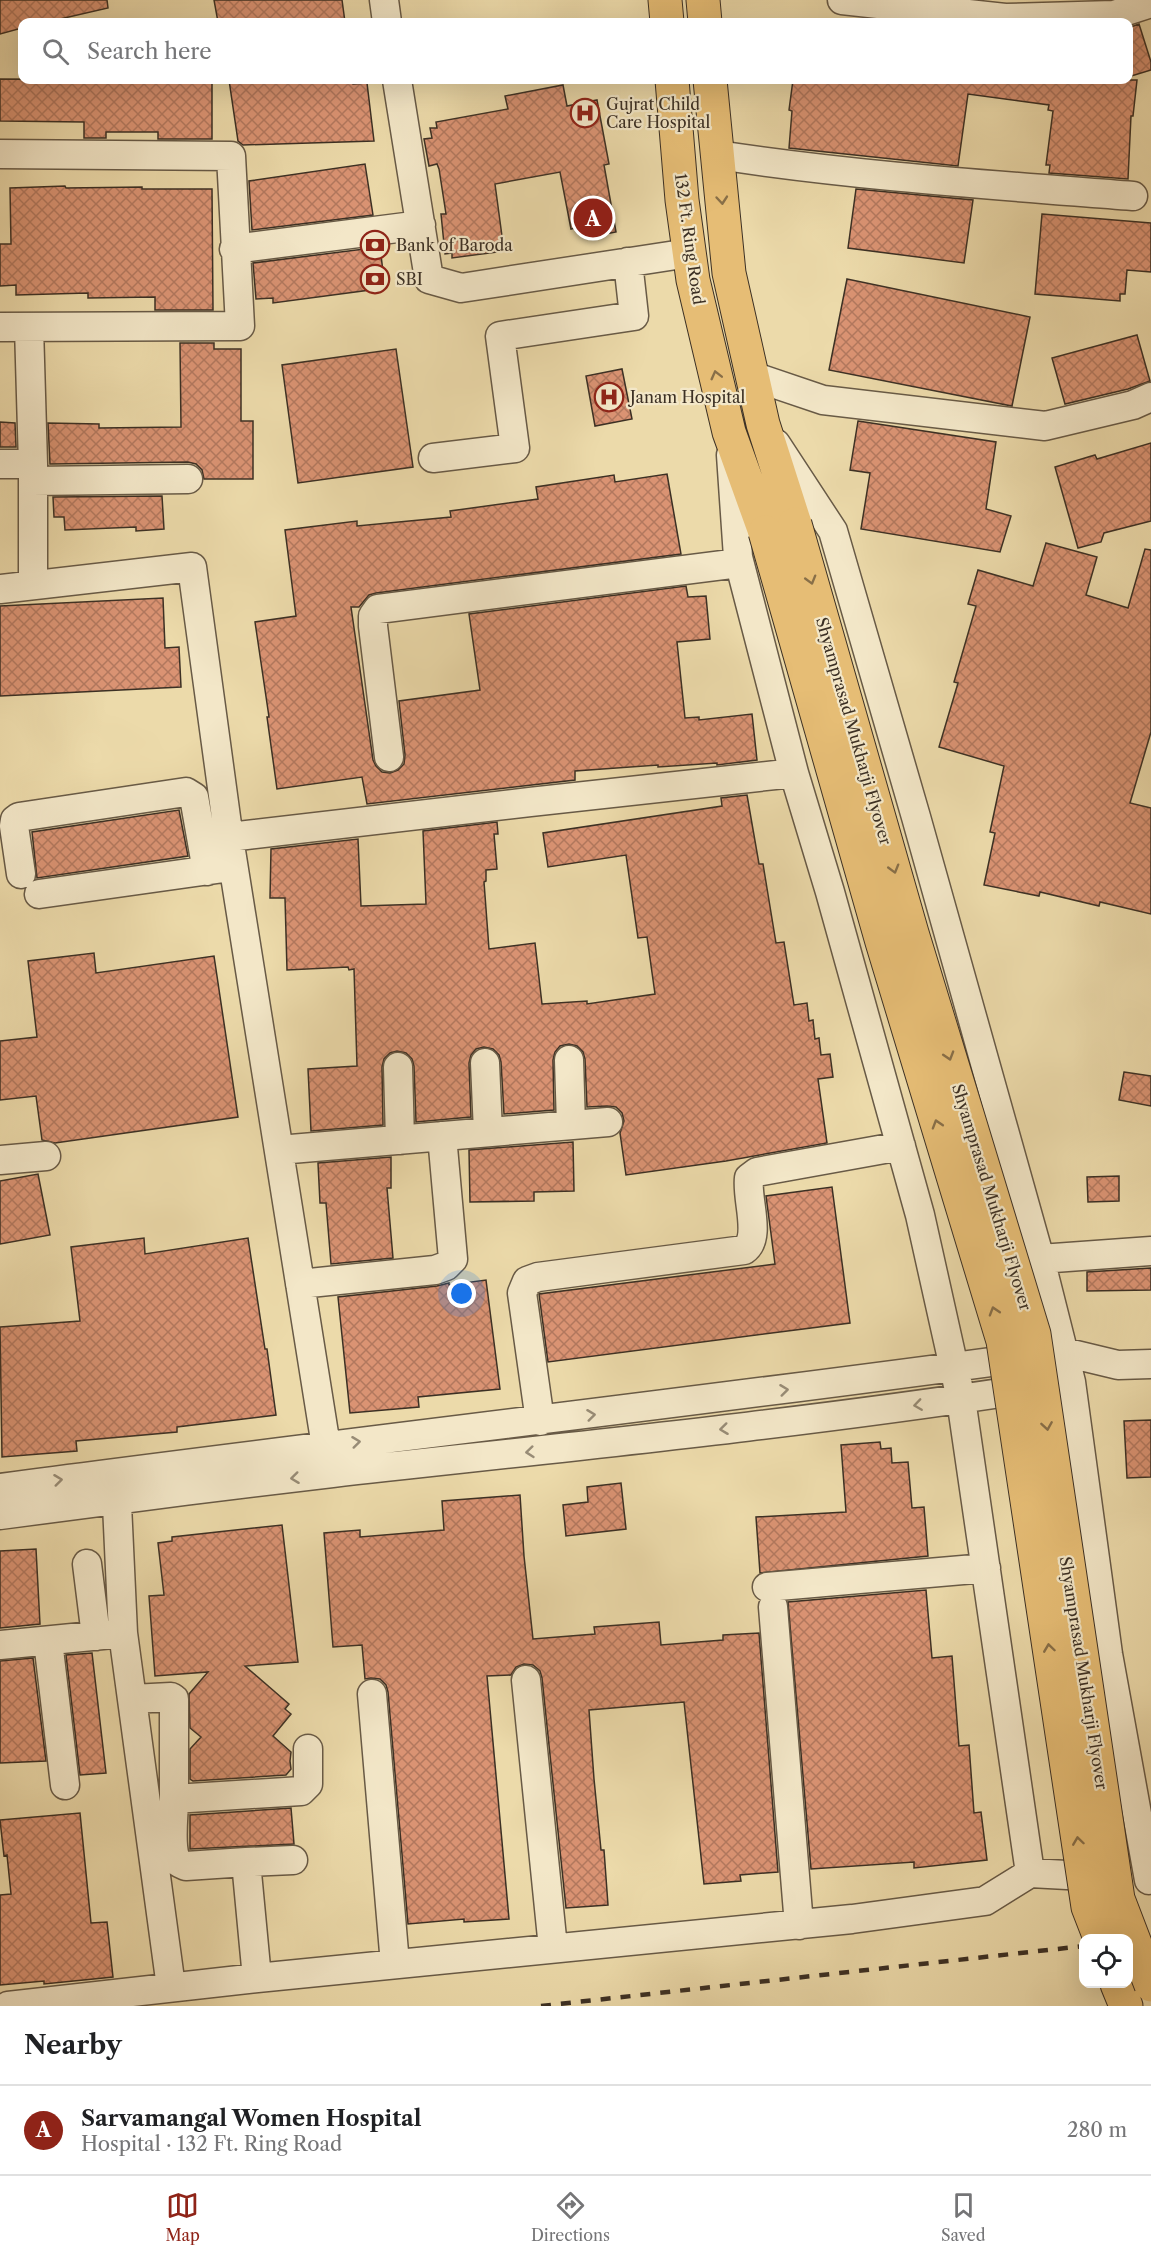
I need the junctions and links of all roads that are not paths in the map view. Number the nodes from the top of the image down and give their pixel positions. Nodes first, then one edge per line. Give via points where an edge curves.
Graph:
1 (384, 0) edge
2 (665, 0) edge
3 (702, 0) edge
4 (842, 0) edge
5 (1151, 3) edge
6 (386, 18) edge
7 (667, 18) edge
8 (704, 18) edge
9 (398, 84) edge
10 (672, 84) edge
11 (710, 84) edge
12 (0, 154) edge
13 (718, 155) junction
14 (1133, 196) dead end
15 (421, 225) junction
16 (234, 249) junction
17 (689, 253) junction
18 (628, 262) junction
19 (0, 327) edge
20 (29, 327) junction
21 (752, 376) junction
22 (1151, 397) edge
23 (763, 424) junction
24 (729, 432) junction
25 (433, 458) dead end
26 (0, 464) edge
27 (33, 473) junction
28 (188, 479) dead end
29 (780, 528) junction
30 (739, 563) junction
31 (33, 585) junction
32 (0, 589) edge
33 (389, 757) dead end
34 (794, 773) junction
35 (230, 837) junction
36 (220, 869) junction
37 (569, 1060) dead end
38 (485, 1063) dead end
39 (398, 1067) dead end
40 (608, 1122) dead end
41 (571, 1125) junction
42 (488, 1132) junction
43 (442, 1136) junction
44 (400, 1140) junction
45 (901, 1146) junction
46 (279, 1150) junction
47 (46, 1156) dead end
48 (0, 1160) edge
49 (1151, 1251) edge
50 (1040, 1259) junction
51 (300, 1284) junction
52 (1064, 1352) junction
53 (1151, 1364) edge
54 (1118, 1365) junction
55 (954, 1367) junction
56 (1071, 1382) junction
57 (961, 1399) junction
58 (540, 1421) junction
59 (326, 1446) junction
60 (330, 1474) junction
61 (116, 1486) junction
62 (0, 1488) edge
63 (0, 1515) edge
64 (87, 1564) dead end
65 (986, 1568) junction
66 (109, 1634) junction
67 (48, 1641) junction
68 (0, 1646) edge
69 (526, 1680) dead end
70 (372, 1694) dead end
71 (132, 1699) junction
72 (308, 1749) dead end
73 (65, 1785) dead end
74 (174, 1799) junction
75 (293, 1860) dead end
76 (246, 1862) junction
77 (1030, 1873) junction
78 (1150, 1880) edge
79 (799, 1924) junction
80 (1098, 1934) edge
81 (553, 1948) junction
82 (395, 1964) junction
83 (257, 1978) junction
84 (1151, 1985) edge
85 (171, 1987) junction
86 (1119, 1988) edge
87 (8, 2006) edge
88 (1126, 2006) edge

1 - 6 street
2 - 7 main road
3 - 8 main road
4 - 5 street via 1005,18 1114,15
9 - 15 street
10 - 17 main road, 132 Ft. Ring Road
11 - 13 main road, 132 Ft. Ring Road
12 - 16 street via 231,156
13 - 14 street via 884,176
13 -> 21 main road, 132 Ft. Ring Road via 729,273
15 - 16 street
15 - 18 street via 429,279 461,288
16 - 20 street via 240,326
17 - 18 street
24 -> 17 main road, 132 Ft. Ring Road
18 - 25 street via 634,316 500,336 515,448
19 - 20 street
20 - 27 street
21 - 22 street via 823,400 1045,426
21 - 23 main road, 132 Ft. Ring Road
23 - 29 main road, Shyamprasad Mukharji Flyover
23 - 50 street via 833,531
24 - 29 main road, Shyamprasad Mukharji Flyover
24 - 30 street
26 - 27 street
27 - 28 street
27 - 31 street
80 -> 29 main road, Shyamprasad Mukharji Flyover, bridge via 1088,1907 1003,1341 882,942
29 -> 84 main road, Shyamprasad Mukharji Flyover, bridge via 912,933 1034,1334 1118,1899
30 - 33 street via 378,609 373,626
30 - 34 street
31 - 32 street
31 - 35 street via 192,567
34 - 35 street
34 - 45 street
35 - 36 street
36 - 36 street via 30,884 15,820 186,792 194,797
36 - 46 street
37 - 41 street
38 - 42 street
39 - 44 street
40 - 41 street
41 - 42 street
42 - 43 street
43 - 44 street
43 - 51 street via 453,1259 435,1270
44 - 46 street
45 - 55 street
45 - 58 street via 757,1172 749,1178 748,1188 754,1237 744,1250 527,1281 522,1293
46 - 51 street
47 - 48 street
49 - 50 street
50 - 52 street
51 - 59 street
52 - 54 street
52 - 55 street
52 - 56 street
53 - 54 street
54 - 56 street
55 - 57 street
58 -> 55 street
56 - 57 street
56 - 78 street via 1108,1654
57 -> 60 street
57 - 65 street
59 -> 58 street
59 - 60 street
59 - 61 street
60 -> 61 street
62 -> 61 street
61 - 63 street
61 - 66 street
64 - 66 street
65 - 77 street
65 - 79 street via 770,1597
66 - 67 street
66 - 71 street
67 - 68 street
67 - 73 street
69 - 81 street
70 - 82 street
71 - 74 street via 174,1699
71 - 85 street
72 - 74 street via 308,1784 301,1791
74 - 76 street via 174,1848 180,1864
75 - 76 street
76 - 83 street
77 - 78 street
77 - 79 street via 985,1901
79 - 81 street
81 - 82 street
82 - 83 street
83 - 85 street
85 - 87 street
86 - 88 main road

